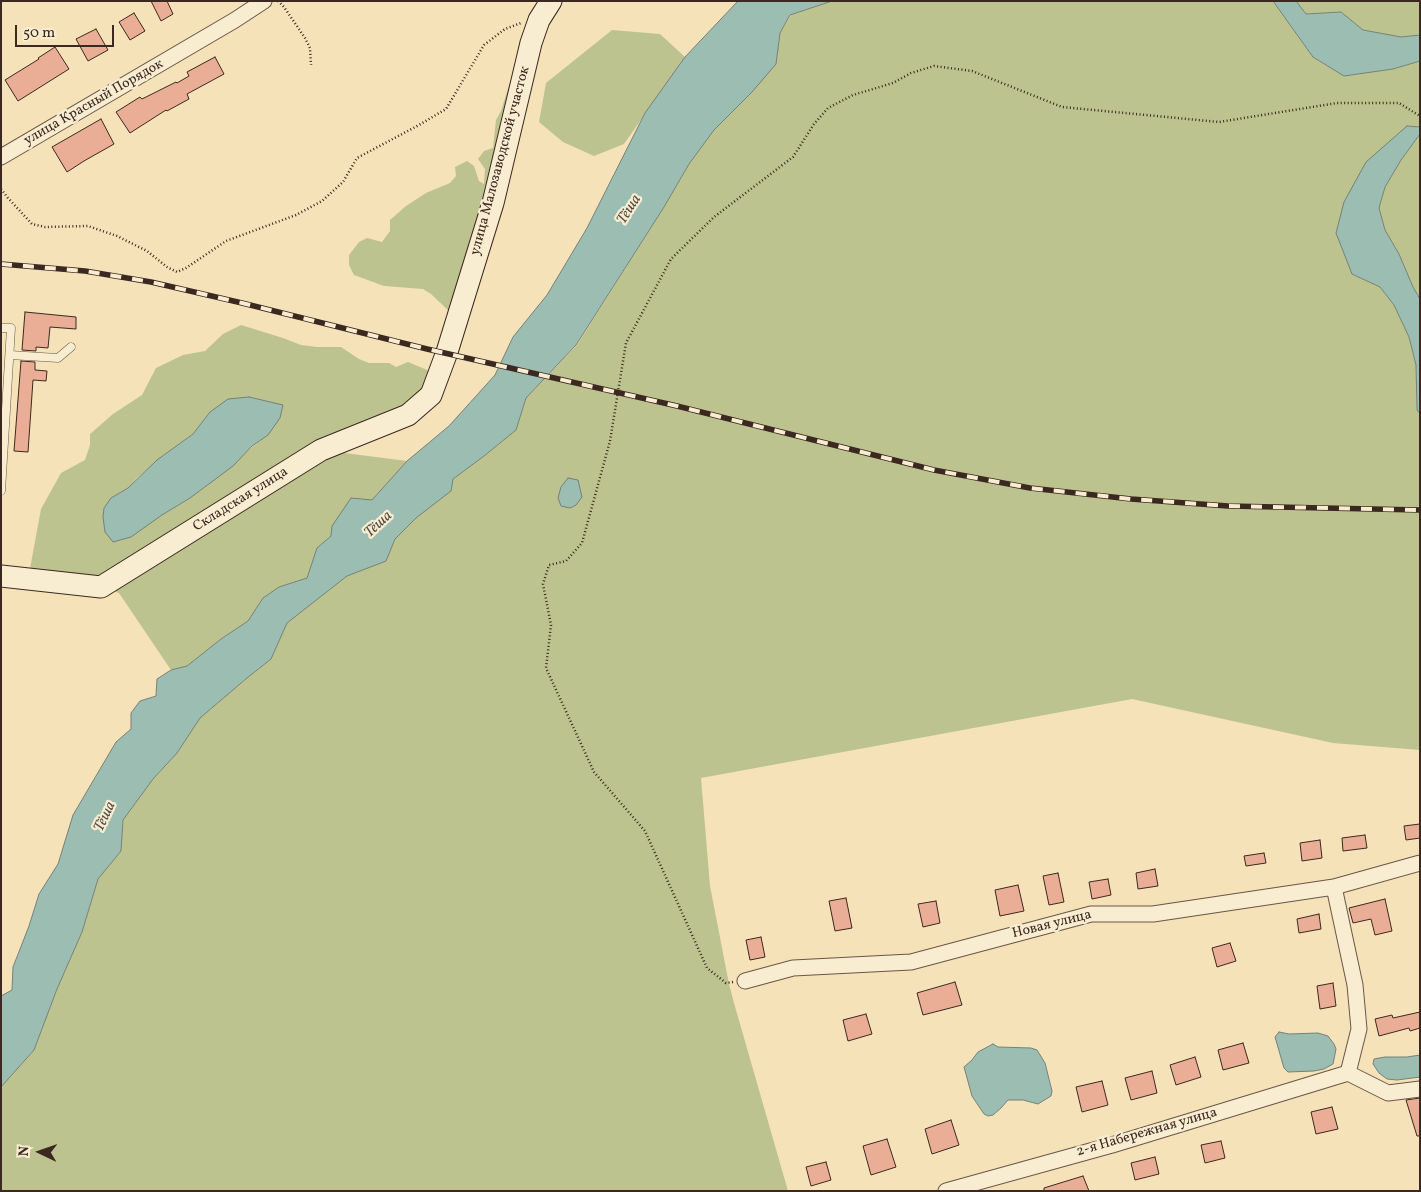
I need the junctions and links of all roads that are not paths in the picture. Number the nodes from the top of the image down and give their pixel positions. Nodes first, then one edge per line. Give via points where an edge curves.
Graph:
1 (264, 1) edge
2 (551, 1) edge
3 (1, 157) edge
4 (1, 328) edge
5 (71, 347) dead end
6 (447, 352) joint
7 (10, 355) junction
8 (1, 491) edge
9 (1, 576) edge
10 (1420, 863) edge
11 (1334, 887) junction
12 (745, 981) road end
13 (1348, 1073) junction
14 (1420, 1089) edge
15 (946, 1191) edge

1 - 3 street, улица Красный Порядок
2 - 6 street, улица Малозаводской участок via 539,20 531,43 493,204
4 - 7 lane via 11,328
5 - 7 lane via 58,358
6 - 9 street, Складская улица via 432,395 408,415 320,450 102,587
7 - 8 lane
10 - 11 street, Новая улица
11 - 12 street, Новая улица via 1153,914 1090,914 910,962 793,968
11 - 13 street via 1355,985 1359,1029
13 - 14 street via 1388,1093
13 - 15 street, 2-я Набережная улица via 1112,1145

